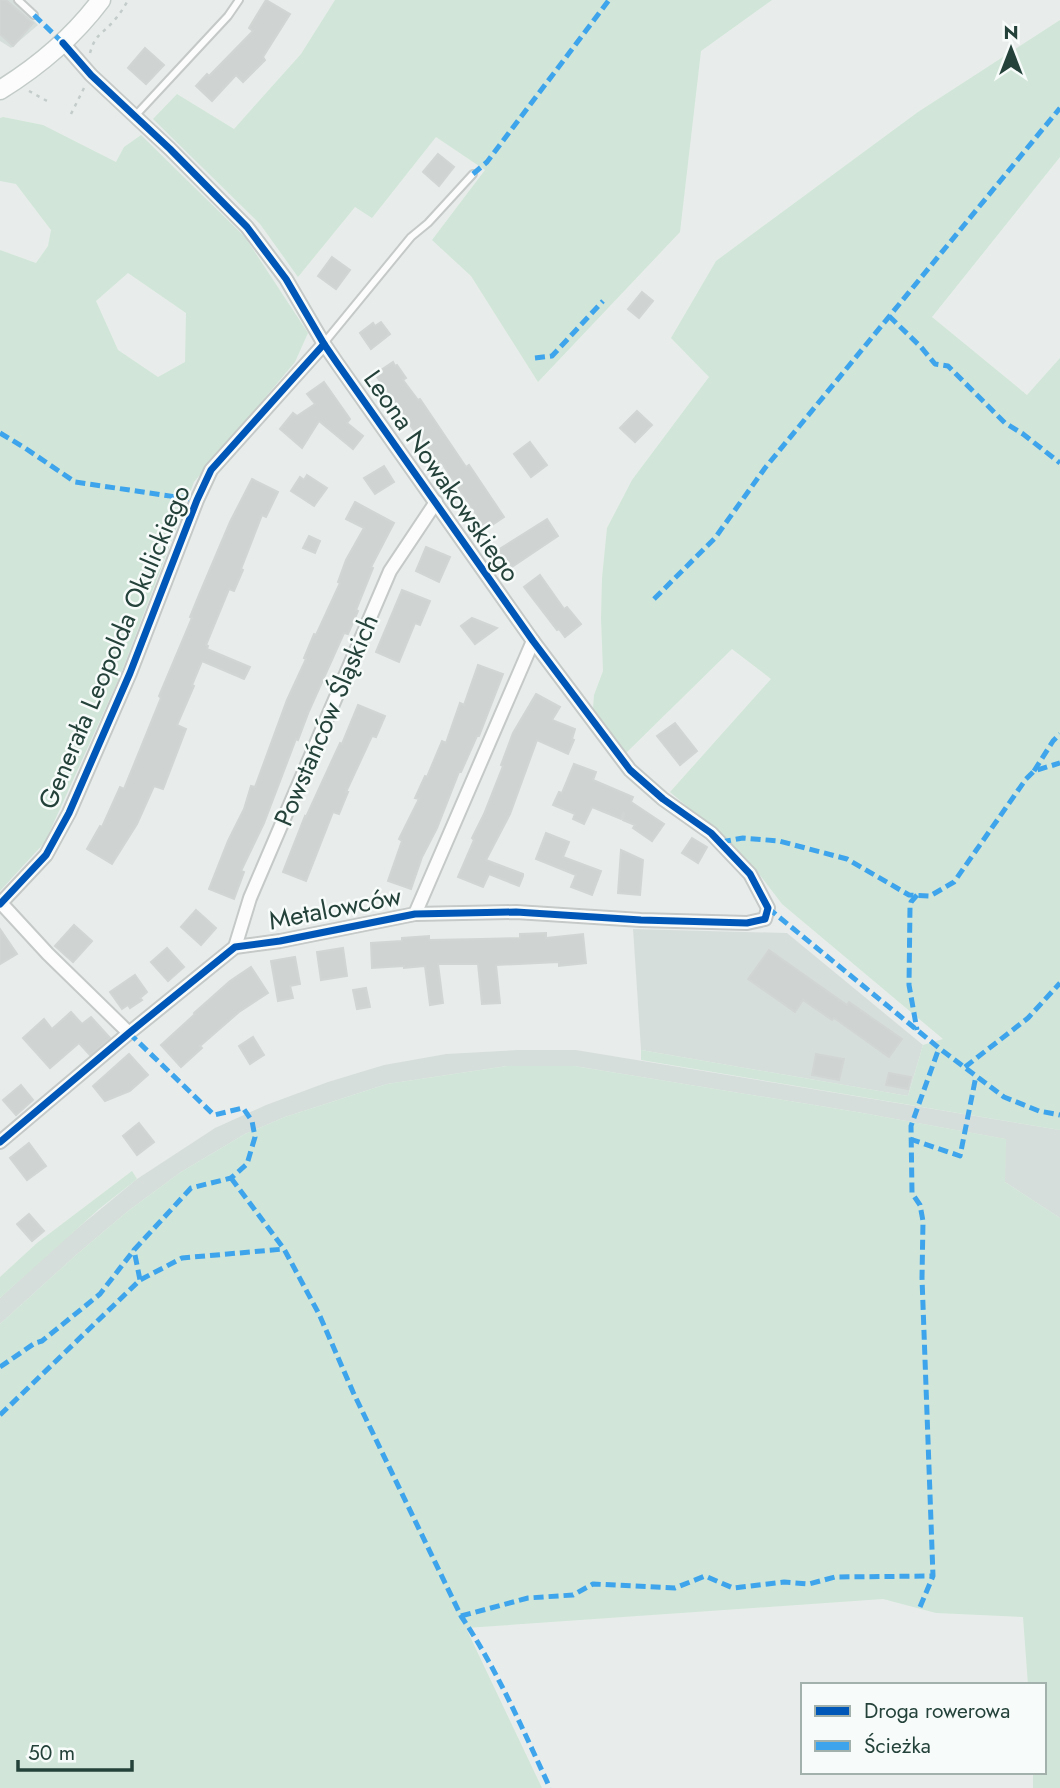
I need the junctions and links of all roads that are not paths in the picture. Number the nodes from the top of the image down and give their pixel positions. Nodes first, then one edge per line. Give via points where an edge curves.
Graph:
1 (18, 0) edge
2 (101, 0) edge
3 (239, 0) edge
4 (34, 15) dead end
5 (63, 43) junction
6 (0, 90) edge
7 (135, 116) junction
8 (473, 174) dead end
9 (324, 344) junction
10 (436, 502) junction
11 (533, 641) junction
12 (1, 904) edge
13 (415, 914) junction
14 (747, 923) joint
15 (235, 947) junction
16 (129, 1033) junction
17 (0, 1142) edge

1 - 4 lane
2 - 5 street
3 - 7 lane
5 - 6 street
5 - 7 street, Leona Nowakowskiego
7 - 9 street, Leona Nowakowskiego via 247,227 286,279
8 - 9 lane via 411,237
9 - 10 street, Leona Nowakowskiego
9 - 12 street, Generała Leopolda Okulickiego via 211,470 69,813 46,855
10 - 11 street, Leona Nowakowskiego
10 - 15 street, Powstańców Śląskich via 390,571 250,898
11 - 13 street
11 - 14 street, Leona Nowakowskiego via 630,770 711,833 750,874 768,908 765,919
12 - 16 street
13 - 14 street, Metalowców via 516,912
13 - 15 street, Metalowców
15 - 16 street, Metalowców
16 - 17 street, Metalowców

